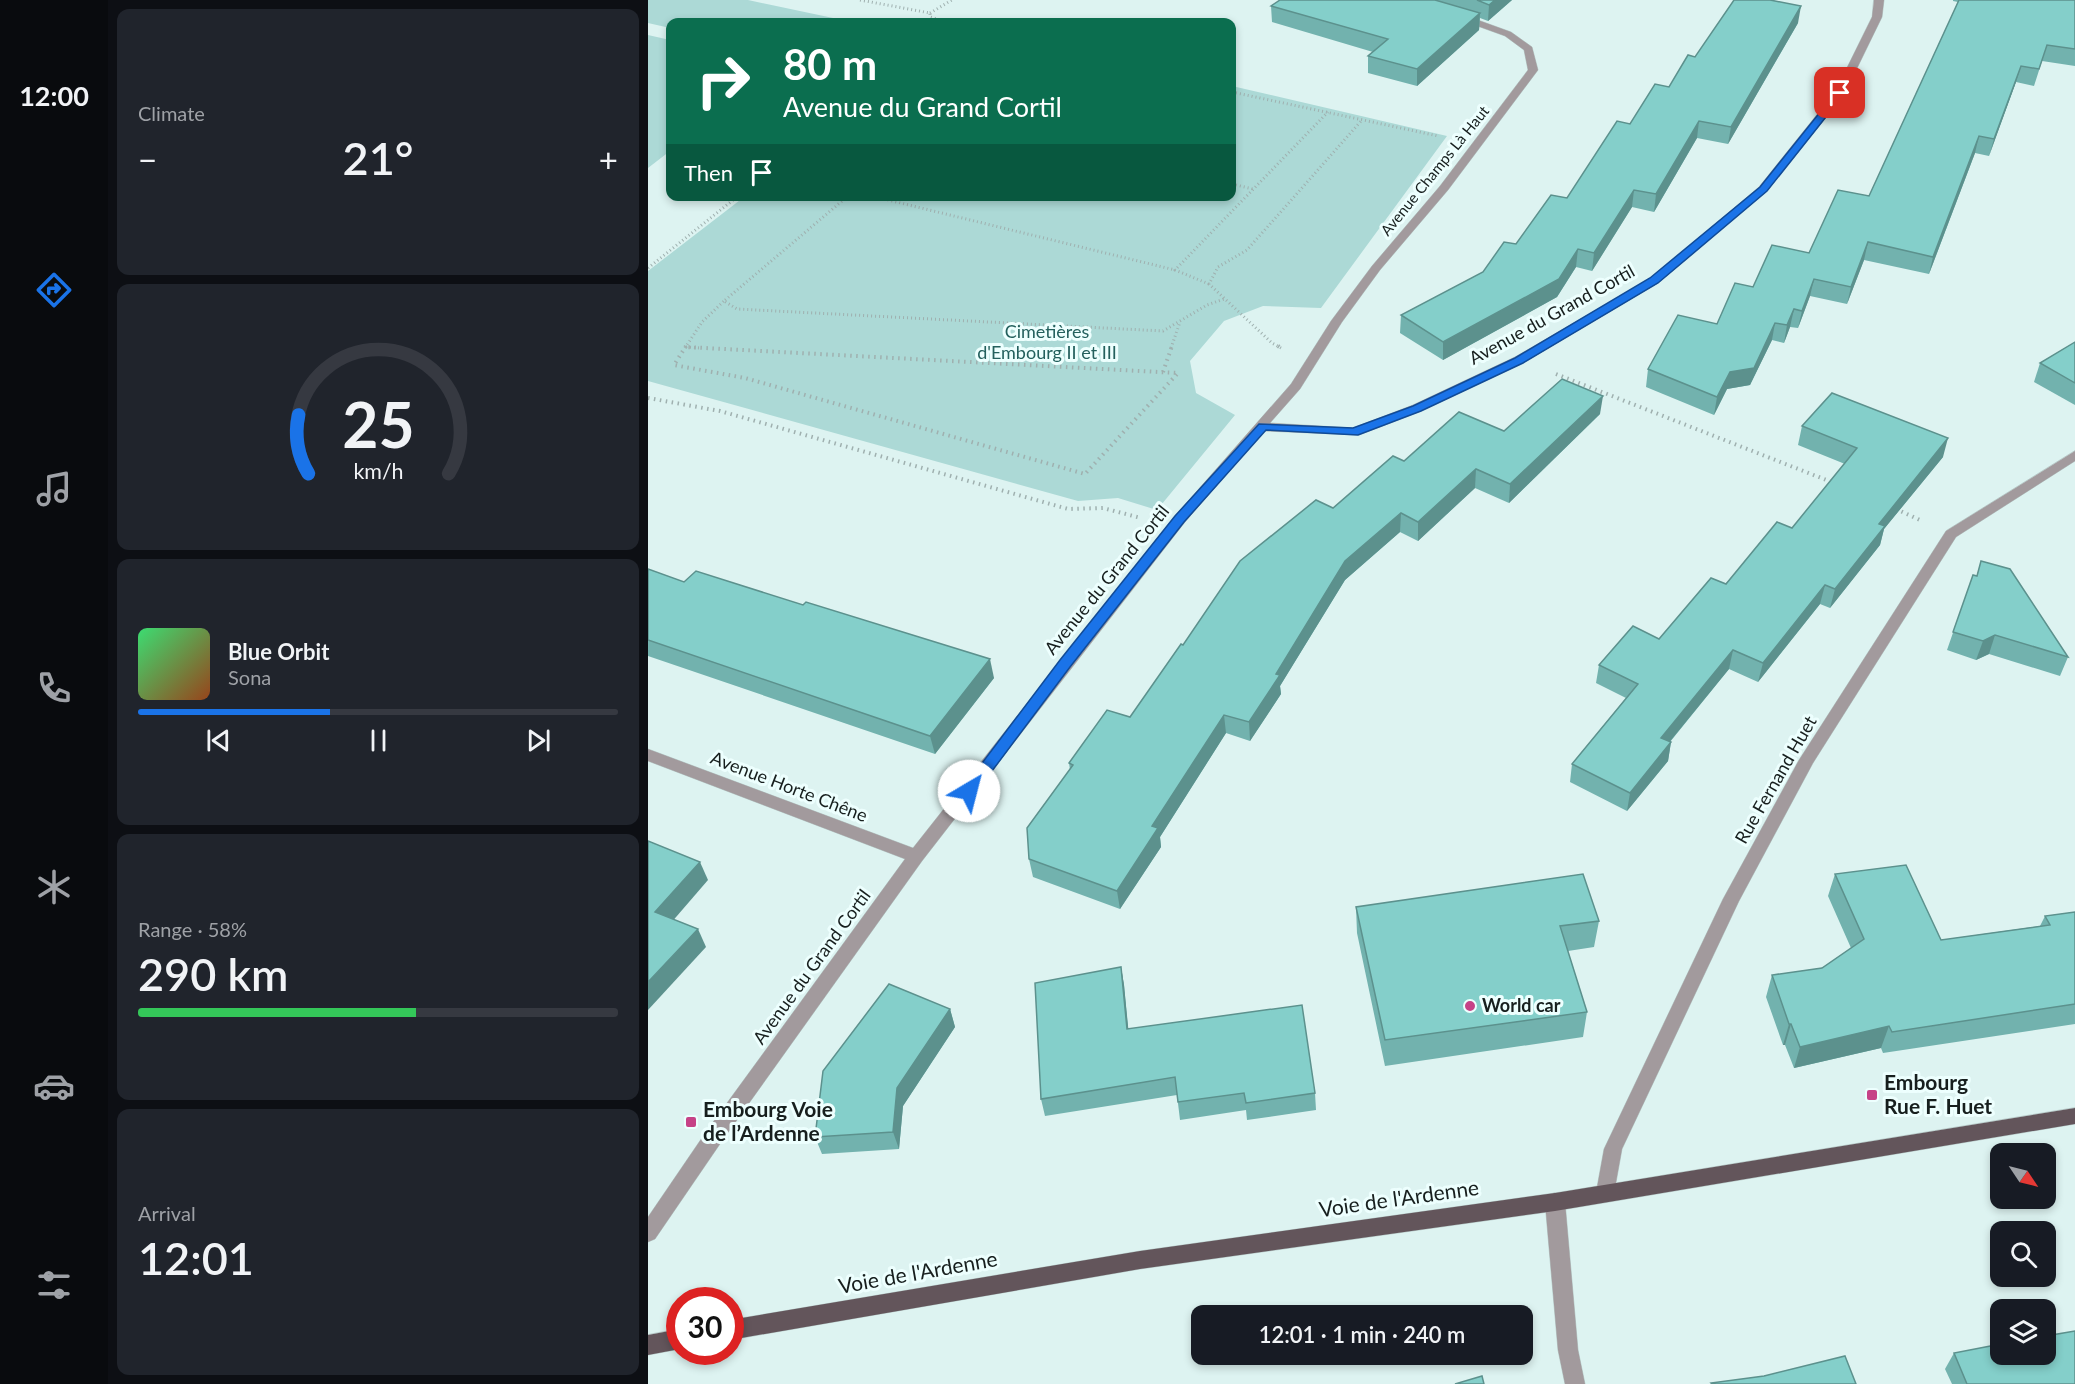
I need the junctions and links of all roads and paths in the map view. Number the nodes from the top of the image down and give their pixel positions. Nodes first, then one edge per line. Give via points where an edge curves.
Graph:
1 (860, 0) edge
2 (952, 0) edge
3 (1879, 0) edge
4 (930, 13) junction
5 (1453, 15) edge
6 (933, 18) edge
7 (1236, 93) edge
8 (1328, 112) junction
9 (1362, 120) junction
10 (1438, 136) dead end
11 (1236, 185) edge
12 (1253, 189) junction
13 (732, 201) edge
14 (842, 201) edge
15 (892, 201) edge
16 (648, 268) edge
17 (1175, 270) junction
18 (1209, 284) junction
19 (1224, 299) junction
20 (724, 301) junction
21 (1181, 321) junction
22 (686, 347) junction
23 (1519, 360) junction
24 (1310, 363) junction
25 (1163, 372) junction
26 (648, 398) edge
27 (1263, 427) junction
28 (2075, 455) edge
29 (1838, 484) edge
30 (1890, 507) edge
31 (1174, 526) junction
32 (1951, 534) junction
33 (648, 755) edge
34 (916, 856) junction
35 (2075, 1116) edge
36 (1605, 1193) junction
37 (1556, 1202) junction
38 (648, 1233) edge
39 (744, 1328) edge
40 (666, 1342) edge
41 (648, 1345) edge
42 (1575, 1384) edge

1 - 4 path
2 - 4 path
3 - 23 street, Avenue du Grand Cortil via 1877,17 1840,93 1763,189 1654,280
4 - 6 path
5 - 24 street, Avenue Champs Là Haut via 1508,34 1529,50 1533,70 1444,188 1376,268
7 - 8 path
8 - 9 path
8 - 12 path
9 - 10 path
9 - 18 path via 1247,250 1218,267
11 - 12 path
12 - 17 path
13 - 16 path
14 - 20 path
15 - 17 path
17 - 18 path
18 - 19 path
19 - 21 path
19 - 24 path via 1272,343
20 - 21 path via 737,309 1163,331
20 - 22 path via 709,312
21 - 25 path
22 - 25 path
22 - 25 path via 674,365 745,378 1085,474 1178,373
23 - 27 street, Avenue du Grand Cortil via 1417,408 1354,432
23 - 29 path
24 - 27 street, Avenue Champs Là Haut
26 - 31 path via 720,411 1068,509 1103,508
27 - 31 street, Avenue du Grand Cortil
28 - 32 street, Rue Fernand Huet
30 - 32 path
31 - 34 street, Avenue du Grand Cortil
32 - 36 street, Rue Fernand Huet via 1808,760 1731,899 1613,1149
33 - 34 street, Avenue Horte Chêne
34 - 38 street, Avenue du Grand Cortil
35 - 36 main road, Voie de l'Ardenne
36 - 37 main road, Voie de l'Ardenne
37 - 39 main road, Voie de l'Ardenne via 1140,1260
37 - 42 street via 1568,1350
40 - 41 main road

